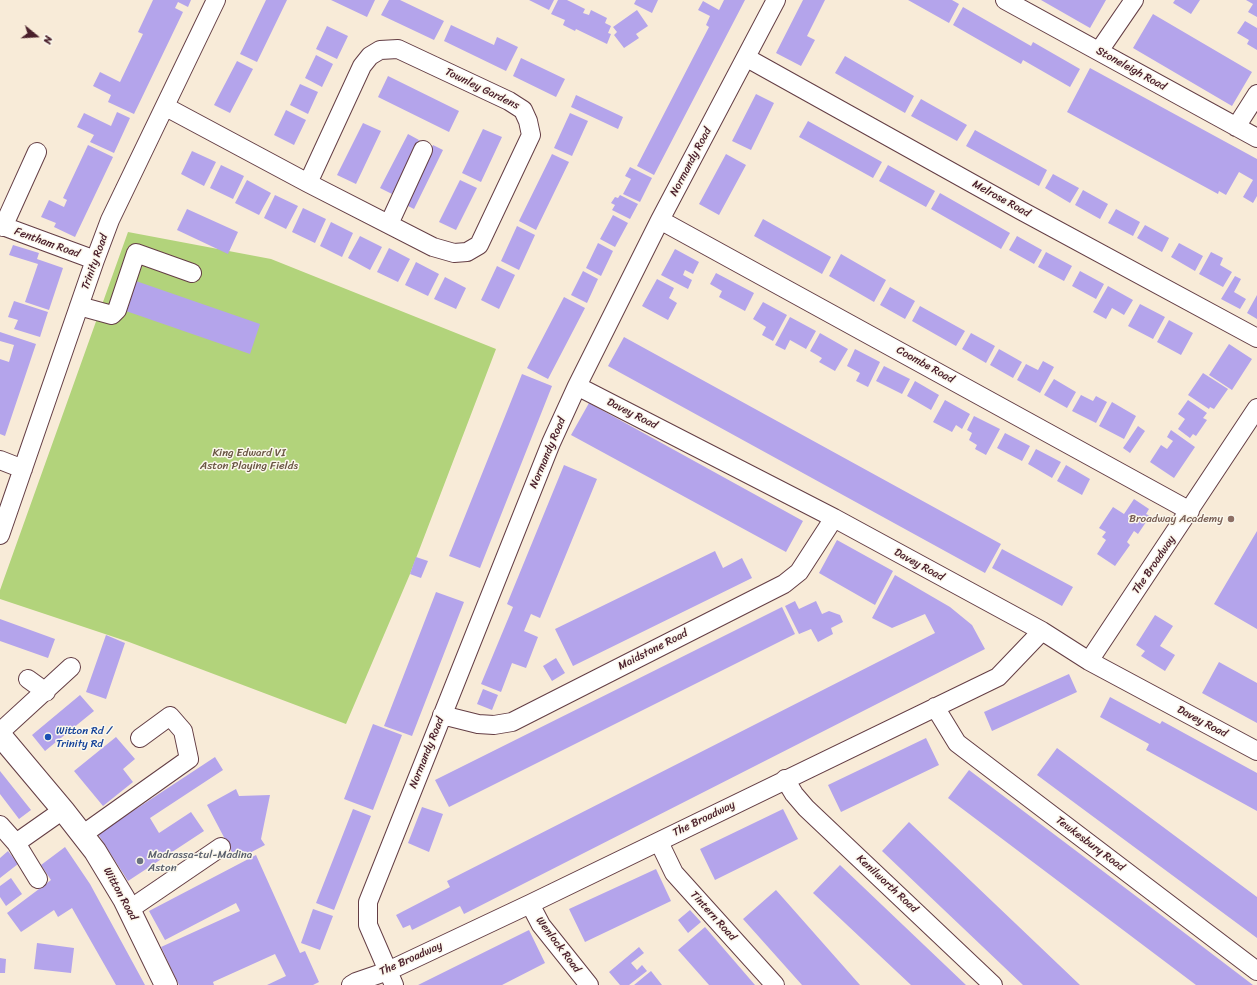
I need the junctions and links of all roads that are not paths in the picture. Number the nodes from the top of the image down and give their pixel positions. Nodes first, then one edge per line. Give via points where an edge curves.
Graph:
1 (216, 0) edge
2 (776, 0) edge
3 (1005, 0) edge
4 (1134, 0) edge
5 (1099, 51) junction
6 (747, 58) junction
7 (1257, 94) edge
8 (166, 107) junction
9 (1236, 127) junction
10 (1257, 138) edge
11 (423, 150) dead end
12 (37, 152) dead end
13 (308, 183) junction
14 (660, 220) junction
15 (389, 224) junction
16 (2, 226) edge
17 (95, 260) junction
18 (192, 274) dead end
19 (79, 306) junction
20 (1257, 338) edge
21 (577, 386) junction
22 (1257, 408) edge
23 (0, 460) edge
24 (23, 469) junction
25 (1190, 510) junction
26 (834, 518) junction
27 (0, 535) edge
28 (1042, 631) junction
29 (1089, 661) junction
30 (71, 668) dead end
31 (28, 679) dead end
32 (46, 692) junction
33 (935, 706) junction
34 (442, 715) junction
35 (0, 734) edge
36 (140, 738) dead end
37 (1257, 751) edge
38 (785, 779) junction
39 (63, 810) junction
40 (0, 825) edge
41 (82, 835) junction
42 (658, 842) junction
43 (16, 843) junction
44 (221, 847) dead end
45 (38, 879) dead end
46 (530, 904) junction
47 (130, 909) junction
48 (1257, 971) edge
49 (391, 978) edge
50 (166, 985) edge
51 (351, 985) edge
52 (589, 985) edge
53 (775, 985) edge
54 (993, 985) edge

1 - 8 street, Trinity Road
2 - 6 street, Normandy Road
3 - 5 street, Stoneleigh Road
4 - 5 street
5 - 9 street, Stoneleigh Road
6 - 14 street, Normandy Road
6 - 20 street, Melrose Road
7 - 9 street
8 - 13 street, Townley Gardens
8 - 17 street, Trinity Road via 110,220
9 - 10 street, Stoneleigh Road
11 - 15 street
12 - 16 street
13 - 15 street, Townley Gardens
13 - 15 street, Townley Gardens via 362,66 370,56 380,50 398,49 523,110 531,135 479,246 467,252 454,253 433,247
14 - 21 street, Normandy Road
14 - 25 street, Coombe Road
16 - 17 street, Fentham Road
17 - 19 street, Trinity Road
18 - 19 street via 136,253 117,310 112,315
19 - 24 street, Trinity Road
21 - 26 street, Davey Road
21 - 34 street, Normandy Road via 551,443
22 - 25 street, The Broadway
23 - 24 street
24 - 27 street, Trinity Road
25 - 29 street, The Broadway
26 - 28 street, Davey Road
26 - 34 street, Maidstone Road via 800,572 784,584 512,722 478,724
28 - 29 street, Davey Road
28 - 33 street, The Broadway via 998,677
29 - 37 street, Davey Road
30 - 32 street
31 - 32 street
32 - 35 street
33 - 38 street, The Broadway
33 - 48 street, Tewkesbury Road via 958,743
34 - 49 street, Normandy Road via 368,902 368,925
35 - 39 main road, Witton Road
36 - 41 street via 170,716 183,731 189,759
38 - 42 street, The Broadway
38 - 54 street, Kenilworth Road via 806,808
39 - 41 main road, Witton Road
39 - 43 street
40 - 43 street
41 - 47 main road, Witton Road via 95,851
42 - 46 street, The Broadway
42 - 53 street, Tintern Road via 674,873
43 - 45 street
44 - 47 street
46 - 49 street, The Broadway
46 - 52 street, Wenlock Road via 546,931
47 - 50 main road, Witton Road
49 - 51 street, The Broadway via 356,982

